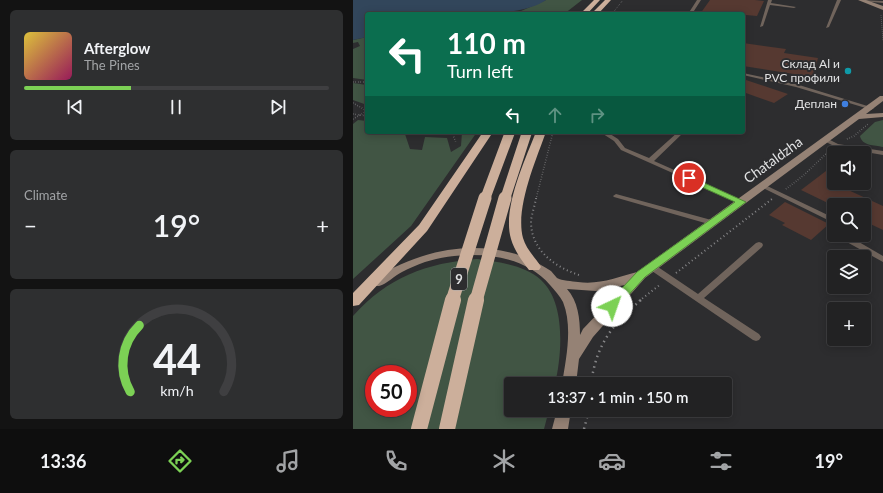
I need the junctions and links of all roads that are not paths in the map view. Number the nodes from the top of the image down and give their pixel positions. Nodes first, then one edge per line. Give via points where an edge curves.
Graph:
1 (597, 0) edge
2 (608, 0) edge
3 (699, 0) edge
4 (839, 0) edge
5 (861, 0) edge
6 (869, 0) edge
7 (873, 0) edge
8 (769, 2) edge
9 (883, 2) edge
10 (794, 6) dead end
11 (601, 7) junction
12 (883, 8) edge
13 (584, 12) edge
14 (596, 12) edge
15 (599, 12) edge
16 (691, 12) edge
17 (761, 26) dead end
18 (827, 27) dead end
19 (745, 74) edge
20 (883, 99) edge
21 (871, 108) junction
22 (881, 115) edge
23 (859, 117) junction
24 (487, 134) edge
25 (510, 134) edge
26 (526, 134) edge
27 (540, 134) edge
28 (606, 134) edge
29 (679, 134) edge
30 (826, 140) junction
31 (883, 153) edge
32 (650, 161) junction
33 (763, 186) junction
34 (616, 196) dead end
35 (742, 202) junction
36 (827, 218) edge
37 (712, 223) junction
38 (851, 242) edge
39 (759, 245) dead end
40 (883, 259) edge
41 (534, 267) junction
42 (652, 267) junction
43 (641, 275) junction
44 (553, 281) junction
45 (699, 298) junction
46 (354, 302) edge
47 (756, 337) dead end
48 (572, 359) junction
49 (570, 377) edge
50 (562, 417) edge
51 (419, 429) edge
52 (447, 429) edge
53 (559, 429) edge

1 - 13 highway
2 - 11 highway
3 - 16 lane
4 - 18 lane
5 - 9 street
5 - 12 main road
6 - 7 main road
8 - 10 lane
8 - 17 lane
11 - 14 highway
11 - 15 highway
19 - 21 lane via 797,86
20 - 21 main road, Chataldzha
21 - 23 main road, Chataldzha
22 - 23 main road
23 - 30 main road, Chataldzha
24 - 46 highway via 423,228
25 - 51 highway, 9, bridge via 479,215 432,374
26 - 52 highway, 9, bridge via 499,212 480,279
27 - 41 highway via 530,161 515,222 521,248
28 - 32 lane via 616,140 623,149
29 - 32 lane
30 - 31 lane via 836,145
30 - 33 main road, Chataldzha
32 - 35 lane
33 - 35 main road, Chataldzha
33 - 36 lane
34 - 37 lane
35 - 37 main road, Chataldzha
37 - 42 main road, Chataldzha
38 - 40 lane
39 - 45 lane
41 - 44 main road
41 - 46 main road via 502,254 477,251 450,253 420,259 395,269
42 - 43 main road, Chataldzha
42 - 45 lane
43 - 44 main road, Chataldzha via 608,287 596,288
43 - 48 main road, Chataldzha via 588,333
44 - 48 main road via 565,295 571,309
45 - 47 lane
48 - 49 main road
50 - 53 main road

